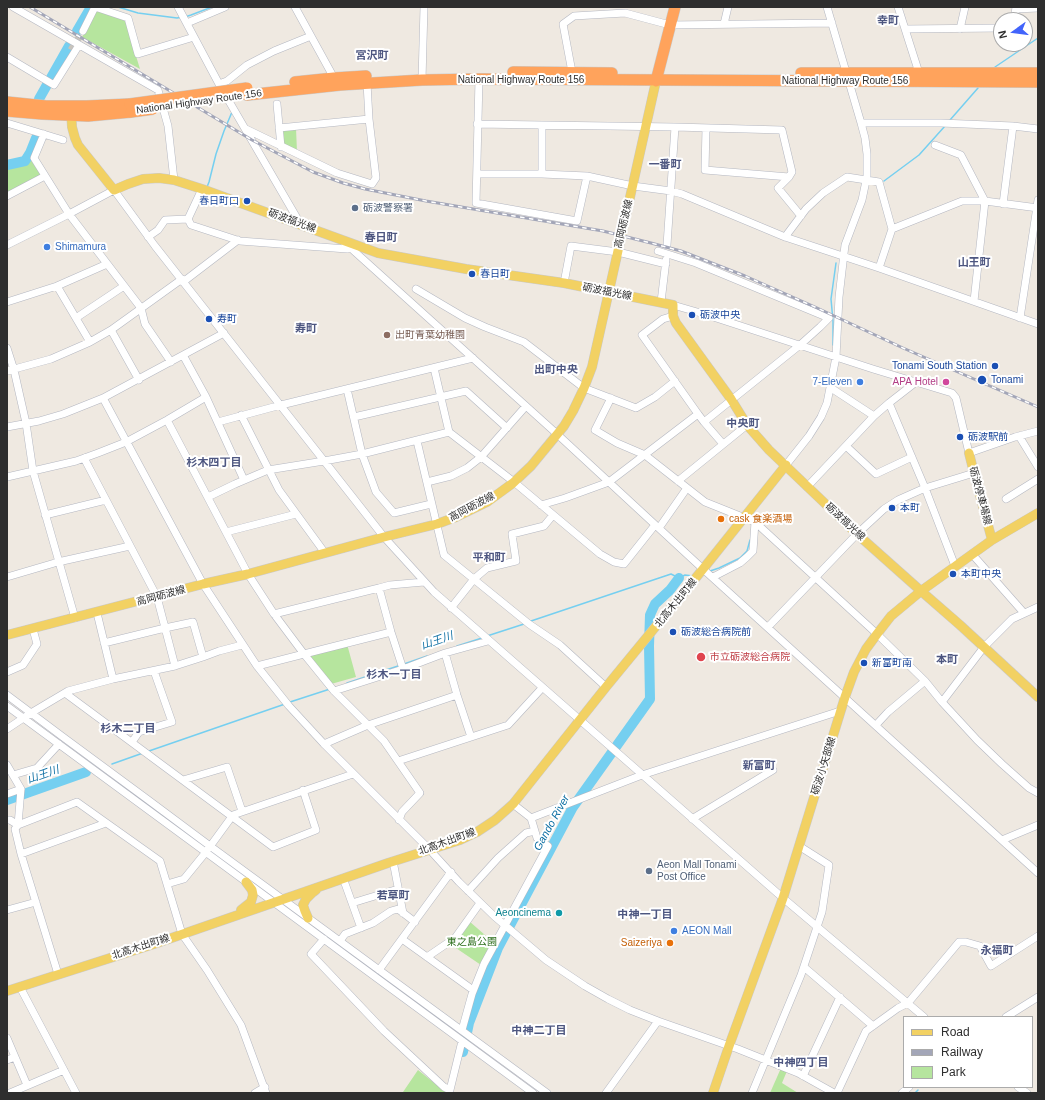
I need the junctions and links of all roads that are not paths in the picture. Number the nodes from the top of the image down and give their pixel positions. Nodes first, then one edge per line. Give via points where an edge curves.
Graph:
1 (13, 7) edge
2 (95, 7) edge
3 (178, 7) edge
4 (225, 7) edge
5 (295, 7) edge
6 (424, 7) edge
7 (675, 7) edge
8 (728, 7) edge
9 (827, 7) edge
10 (898, 7) edge
11 (965, 7) edge
12 (1016, 8) edge
13 (1038, 8) edge
14 (625, 10) edge
15 (187, 23) junction
16 (832, 23) junction
17 (724, 24) junction
18 (670, 25) junction
19 (960, 28) junction
20 (993, 28) edge
21 (905, 29) junction
22 (83, 31) tunnel mouth
23 (311, 36) junction
24 (194, 38) junction
25 (79, 45) junction
26 (71, 50) tunnel mouth
27 (7, 57) edge
28 (572, 72) junction
29 (1038, 73) edge
30 (422, 77) junction
31 (657, 77) junction
32 (847, 77) junction
33 (920, 77) junction
34 (334, 78) junction
35 (479, 79) junction
36 (1038, 82) edge
37 (51, 83) junction
38 (219, 84) junction
39 (367, 84) junction
40 (247, 91) junction
41 (7, 102) edge
42 (277, 104) dead end
43 (7, 111) edge
44 (71, 111) junction
45 (369, 119) junction
46 (7, 123) edge
47 (861, 123) junction
48 (477, 124) junction
49 (542, 124) junction
50 (646, 126) junction
51 (1013, 126) junction
52 (675, 127) junction
53 (279, 128) junction
54 (706, 128) junction
55 (245, 129) junction
56 (1038, 130) edge
57 (44, 134) junction
58 (63, 140) dead end
59 (935, 144) dead end
60 (281, 147) junction
61 (477, 174) junction
62 (542, 174) junction
63 (45, 176) junction
64 (587, 176) junction
65 (789, 177) junction
66 (174, 180) junction
67 (866, 180) junction
68 (633, 186) junction
69 (202, 189) junction
70 (114, 190) junction
71 (671, 191) junction
72 (7, 196) edge
73 (1038, 200) edge
74 (986, 201) junction
75 (1003, 204) junction
76 (1037, 208) edge
77 (69, 214) junction
78 (801, 216) junction
79 (188, 219) junction
80 (301, 224) junction
81 (892, 229) junction
82 (148, 237) junction
83 (785, 237) junction
84 (238, 240) junction
85 (342, 240) junction
86 (7, 245) edge
87 (667, 245) dead end
88 (350, 247) junction
89 (658, 251) dead end
90 (618, 252) junction
91 (666, 253) junction
92 (843, 257) junction
93 (107, 264) junction
94 (666, 264) junction
95 (879, 268) junction
96 (183, 280) junction
97 (564, 283) junction
98 (57, 286) junction
99 (124, 286) junction
100 (416, 289) dead end
101 (609, 292) junction
102 (974, 301) junction
103 (7, 302) edge
104 (661, 302) junction
105 (673, 305) junction
106 (141, 308) junction
107 (673, 316) junction
108 (76, 318) junction
109 (1020, 318) junction
110 (1038, 324) edge
111 (111, 330) junction
112 (224, 333) junction
113 (90, 342) junction
114 (800, 345) junction
115 (7, 348) edge
116 (183, 355) junction
117 (836, 357) junction
118 (473, 358) junction
119 (171, 362) junction
120 (434, 368) junction
121 (10, 371) edge
122 (139, 380) junction
123 (675, 382) junction
124 (916, 382) junction
125 (584, 388) junction
126 (831, 388) junction
127 (347, 389) junction
128 (206, 397) junction
129 (441, 397) junction
130 (103, 398) junction
131 (611, 398) junction
132 (731, 399) junction
133 (889, 403) junction
134 (281, 405) junction
135 (526, 406) junction
136 (698, 414) junction
137 (241, 415) junction
138 (874, 416) junction
139 (354, 417) junction
140 (167, 420) junction
141 (218, 422) junction
142 (704, 422) junction
143 (26, 423) junction
144 (747, 425) junction
145 (7, 427) edge
146 (507, 428) junction
147 (1038, 431) edge
148 (449, 432) junction
149 (557, 434) junction
150 (1019, 436) junction
151 (418, 441) junction
152 (126, 442) junction
153 (723, 444) junction
154 (846, 446) junction
155 (969, 453) junction
156 (362, 454) junction
157 (645, 455) junction
158 (481, 457) junction
159 (84, 458) junction
160 (912, 458) junction
161 (324, 461) junction
162 (786, 465) junction
163 (1038, 467) edge
164 (268, 470) junction
165 (33, 471) junction
166 (974, 473) junction
167 (7, 477) edge
168 (1038, 479) edge
169 (244, 480) junction
170 (678, 481) junction
171 (427, 482) junction
172 (514, 482) junction
173 (609, 482) junction
174 (807, 487) junction
175 (687, 488) junction
176 (925, 488) junction
177 (208, 497) junction
178 (1006, 499) dead end
179 (106, 500) junction
180 (431, 504) junction
181 (541, 505) junction
182 (1038, 513) edge
183 (296, 514) junction
184 (553, 514) junction
185 (45, 515) junction
186 (744, 518) junction
187 (756, 522) junction
188 (437, 524) junction
189 (657, 526) junction
190 (226, 532) junction
191 (857, 534) junction
192 (384, 537) junction
193 (992, 540) junction
194 (130, 546) junction
195 (325, 553) junction
196 (972, 554) junction
197 (58, 562) junction
198 (955, 566) junction
199 (703, 569) junction
200 (8, 574) edge
201 (248, 574) junction
202 (713, 577) junction
203 (816, 577) junction
204 (474, 580) junction
205 (424, 582) junction
206 (203, 584) junction
207 (379, 588) junction
208 (921, 591) junction
209 (157, 597) junction
210 (1038, 607) edge
211 (451, 608) junction
212 (97, 612) junction
213 (1024, 613) junction
214 (274, 614) junction
215 (75, 618) junction
216 (768, 627) junction
217 (34, 628) junction
218 (165, 628) junction
219 (391, 632) junction
220 (877, 634) junction
221 (7, 636) edge
222 (488, 641) junction
223 (104, 643) junction
224 (242, 645) junction
225 (984, 647) junction
226 (445, 653) junction
227 (304, 654) junction
228 (203, 657) junction
229 (175, 666) junction
230 (257, 666) junction
231 (403, 669) junction
232 (154, 671) junction
233 (7, 672) edge
234 (113, 679) junction
235 (925, 681) junction
236 (606, 687) junction
237 (542, 688) junction
238 (334, 691) junction
239 (65, 693) junction
240 (7, 694) edge
241 (457, 695) junction
242 (845, 697) junction
243 (1038, 698) edge
244 (942, 702) junction
245 (7, 706) edge
246 (840, 711) junction
247 (31, 713) junction
248 (24, 718) junction
249 (580, 720) junction
250 (368, 725) junction
251 (876, 725) junction
252 (7, 729) edge
253 (471, 737) junction
254 (132, 742) junction
255 (59, 744) junction
256 (324, 744) junction
257 (398, 761) junction
258 (7, 765) edge
259 (773, 770) dead end
260 (352, 774) junction
261 (13, 775) junction
262 (642, 775) junction
263 (183, 780) junction
264 (21, 790) junction
265 (303, 790) junction
266 (1038, 793) edge
267 (7, 794) edge
268 (513, 804) junction
269 (242, 812) junction
270 (232, 816) junction
271 (531, 818) junction
272 (692, 819) junction
273 (7, 820) edge
274 (399, 820) junction
275 (106, 823) junction
276 (18, 825) junction
277 (1038, 825) edge
278 (535, 831) junction
279 (1002, 840) junction
280 (799, 846) junction
281 (208, 849) junction
282 (429, 849) junction
283 (21, 854) junction
284 (393, 861) junction
285 (451, 872) junction
286 (1038, 872) edge
287 (343, 878) junction
288 (334, 881) junction
289 (246, 882) junction
290 (167, 884) junction
291 (398, 889) junction
292 (468, 891) junction
293 (783, 898) junction
294 (278, 900) junction
295 (36, 902) junction
296 (352, 903) junction
297 (480, 903) junction
298 (7, 910) edge
299 (403, 913) junction
300 (308, 918) junction
301 (222, 920) junction
302 (415, 922) junction
303 (505, 926) junction
304 (818, 927) junction
305 (361, 928) junction
306 (182, 934) junction
307 (1038, 936) edge
308 (324, 939) junction
309 (402, 939) junction
310 (340, 941) junction
311 (427, 957) junction
312 (804, 967) junction
313 (379, 970) junction
314 (58, 974) junction
315 (20, 987) junction
316 (473, 990) junction
317 (7, 991) edge
318 (840, 997) junction
319 (1038, 997) edge
320 (908, 1003) junction
321 (923, 1016) edge
322 (1008, 1016) edge
323 (658, 1021) junction
324 (873, 1026) junction
325 (462, 1030) junction
326 (7, 1038) edge
327 (462, 1041) junction
328 (729, 1046) junction
329 (15, 1057) junction
330 (7, 1060) edge
331 (766, 1060) junction
332 (64, 1070) junction
333 (803, 1076) junction
334 (27, 1085) junction
335 (266, 1090) edge
336 (10, 1093) edge
337 (76, 1093) edge
338 (255, 1093) edge
339 (533, 1093) edge
340 (547, 1093) edge
341 (606, 1093) edge
342 (713, 1093) edge
343 (752, 1093) edge
344 (834, 1093) edge
345 (837, 1093) edge

1 - 25 street
2 - 22 street
2 - 24 street via 128,18 138,54
3 - 15 street
4 - 15 street
5 - 23 street
6 - 30 street
7 - 18 highway
8 - 17 street
9 - 16 street
10 - 21 street
11 - 19 street
12 - 13 street
14 - 18 street
14 - 28 street via 574,16 563,24
15 - 24 street
16 - 17 street
16 - 32 street
17 - 18 street
18 - 31 highway
19 - 20 street
19 - 21 street
21 - 33 street
23 - 34 street
23 - 38 street via 247,64
24 - 38 street
25 - 37 street via 54,85
25 - 66 street via 158,90 168,126
26 - 37 street
27 - 37 street
28 - 30 highway, National Highway Route 156
28 - 31 highway, National Highway Route 156
29 - 33 highway, National Highway Route 156
30 - 34 highway, National Highway Route 156
30 - 35 highway, National Highway Route 156
30 - 39 highway, National Highway Route 156
31 - 32 highway, National Highway Route 156
31 - 35 highway, National Highway Route 156
31 - 50 main road, 高岡砺波線
32 - 33 highway, National Highway Route 156
32 - 47 street
33 - 36 highway, National Highway Route 156
34 - 40 highway, National Highway Route 156
35 - 48 street
38 - 55 street
39 - 40 highway, National Highway Route 156
39 - 45 street
40 - 44 highway, National Highway Route 156, bridge via 130,108
41 - 44 highway, National Highway Route 156
42 - 53 street
43 - 44 highway, National Highway Route 156
44 - 70 main road via 78,145
45 - 53 street
45 - 60 street via 376,178 372,184 337,173
46 - 57 street
47 - 51 street
47 - 67 street via 867,154
48 - 49 street
48 - 61 street
49 - 50 street
49 - 62 street
50 - 52 street
50 - 68 main road, 高岡砺波線
51 - 56 street
51 - 75 street
52 - 54 street
52 - 71 street
53 - 60 street
54 - 65 street via 782,130 792,172
54 - 65 street via 705,170
55 - 60 street
55 - 80 street
57 - 58 street
57 - 63 street via 34,158
59 - 74 street via 961,155
61 - 62 street
61 - 64 street via 476,203 577,221
62 - 64 street
63 - 72 street
63 - 77 street
64 - 68 street
65 - 78 street via 778,188
66 - 69 main road, 砺波福光線
66 - 70 main road, 砺波福光線 via 143,179
67 - 78 street via 847,177 823,193
67 - 81 street via 879,182
67 - 92 street
68 - 71 street
68 - 90 main road, 高岡砺波線
69 - 79 street
69 - 80 main road, 砺波福光線
70 - 77 street
70 - 82 street
71 - 83 street
71 - 87 street
73 - 76 street
74 - 75 street
74 - 81 street via 962,201
74 - 102 street
75 - 76 street
76 - 109 street
77 - 86 street
77 - 93 street
78 - 83 street
79 - 82 street via 165,220 158,230
79 - 84 street via 191,225
80 - 85 main road, 砺波福光線
81 - 95 street
82 - 96 street
83 - 92 street
84 - 88 street via 347,249
84 - 96 street
85 - 88 street
85 - 97 main road, 砺波福光線 via 378,253
88 - 118 street
89 - 91 street
90 - 94 street
90 - 97 street via 571,246
90 - 101 main road, 高岡砺波線
91 - 94 street
91 - 114 street via 829,318
92 - 95 street
92 - 117 street
93 - 98 street
93 - 99 street
94 - 104 street
95 - 102 street
96 - 106 street
96 - 112 street
97 - 101 main road, 砺波福光線
98 - 103 street
98 - 108 street
99 - 106 street
99 - 108 street
100 - 125 street via 465,318 524,342
101 - 104 main road, 砺波福光線
101 - 125 main road, 高岡砺波線 via 592,367
102 - 109 street
104 - 105 main road, 砺波福光線
105 - 107 main road
105 - 114 street
106 - 111 street
106 - 119 street via 145,324
107 - 123 street via 663,319 642,335
107 - 132 main road, 砺波福光線
108 - 113 street
109 - 110 street
111 - 113 street
111 - 122 street
112 - 116 street
112 - 134 street
113 - 121 street via 51,359
114 - 117 street
114 - 132 street
115 - 121 street
116 - 119 street
116 - 128 street
117 - 124 street
117 - 126 street
118 - 120 street
118 - 135 street
119 - 122 street
120 - 127 street
120 - 129 street
121 - 143 street
122 - 130 street
123 - 131 street via 636,408
123 - 136 street
124 - 133 street
124 - 155 street via 952,393 956,398
125 - 131 street
125 - 149 main road, 高岡砺波線 via 573,411
126 - 138 street
126 - 162 street via 822,417
127 - 134 street
127 - 139 street
128 - 140 street
128 - 141 street
129 - 139 street
129 - 146 street via 466,391
129 - 148 street
130 - 143 street via 63,414
130 - 152 street
131 - 157 street via 595,430
132 - 142 street
132 - 144 main road, 砺波福光線
133 - 138 street
133 - 160 street
134 - 137 street
134 - 161 street
135 - 146 street
135 - 149 street
136 - 142 street
136 - 157 street
137 - 141 street
137 - 164 street
138 - 154 street
139 - 156 street
140 - 152 street
140 - 177 street
141 - 169 street
142 - 153 street
143 - 145 street
143 - 165 street
144 - 153 street
144 - 162 main road, 砺波福光線
146 - 158 street
147 - 150 street
148 - 151 street
148 - 158 street
149 - 172 main road, 高岡砺波線 via 532,466
149 - 173 street
150 - 155 street
150 - 163 street
151 - 156 street
151 - 171 street
152 - 159 street
152 - 206 street
153 - 170 street
154 - 160 street via 876,474
154 - 174 street
155 - 166 main road, 砺波停車場線
156 - 161 street
156 - 180 street via 376,492 394,513
157 - 170 street
157 - 173 street
158 - 171 street via 451,476
158 - 172 street
159 - 165 street
159 - 179 street
160 - 176 street
161 - 164 street
161 - 192 street
162 - 174 main road, 砺波福光線
162 - 186 main road, 北高木出町線
164 - 169 street
164 - 183 street
165 - 167 street
165 - 185 street
166 - 176 street
166 - 193 main road, 砺波停車場線
168 - 178 street
169 - 177 street
170 - 175 street
171 - 180 street
172 - 181 street
172 - 188 main road, 高岡砺波線 via 487,502
173 - 181 street
173 - 189 street
174 - 191 main road, 砺波福光線
175 - 186 street via 705,502
175 - 189 street
176 - 191 street via 884,509
176 - 198 street
177 - 190 street
179 - 185 street
179 - 194 street
180 - 188 street
181 - 184 street
182 - 193 main road, 砺波小矢部線
183 - 190 street
183 - 195 street
184 - 189 street via 600,554 624,564
184 - 204 street via 544,526 512,534 516,561 486,568
185 - 197 street
186 - 187 street
186 - 199 main road, 北高木出町線
187 - 202 street via 752,551 740,563
187 - 203 street
188 - 192 main road, 高岡砺波線
188 - 204 street via 444,555
189 - 199 street
190 - 201 street
191 - 203 street
191 - 208 main road, 砺波福光線
192 - 195 main road, 高岡砺波線
192 - 205 street
193 - 196 main road, 砺波小矢部線
194 - 197 street
194 - 209 street
195 - 201 main road, 高岡砺波線
196 - 198 main road, 砺波小矢部線
196 - 213 street
197 - 200 street
197 - 215 street
198 - 208 main road, 砺波小矢部線
199 - 202 street
199 - 236 main road, 北高木出町線
201 - 206 main road, 高岡砺波線
201 - 214 street
202 - 216 street
203 - 216 street
203 - 220 street
204 - 211 street
204 - 236 street via 560,645
205 - 207 street
205 - 211 street
206 - 209 main road, 高岡砺波線
206 - 224 street
207 - 214 street
207 - 219 street
208 - 220 main road, 砺波小矢部線 via 891,616
208 - 225 main road, 砺波福光線
209 - 212 main road, 高岡砺波線
209 - 218 street
210 - 213 street
211 - 222 street
212 - 215 main road, 高岡砺波線
212 - 223 street
213 - 225 street via 1012,619
214 - 227 street
215 - 217 main road, 高岡砺波線
216 - 242 street
217 - 221 main road, 高岡砺波線
217 - 233 street via 37,644 23,665
218 - 223 street
218 - 228 street via 193,622
218 - 229 street
219 - 227 street
219 - 231 street
220 - 235 street
220 - 242 main road, 砺波小矢部線 via 854,672
222 - 226 street
222 - 237 street
223 - 234 street
224 - 228 street
224 - 230 street
225 - 243 main road, 砺波福光線
225 - 244 street
226 - 231 street
226 - 241 street
227 - 230 street
227 - 238 street
228 - 229 street
229 - 232 street
230 - 256 street
231 - 238 street
232 - 234 street
232 - 254 street via 172,722 140,732
234 - 239 street
235 - 244 street
235 - 251 street
236 - 249 main road, 北高木出町線
237 - 249 street
237 - 253 street via 508,725
238 - 250 street
239 - 247 street
239 - 254 street
240 - 247 street
241 - 250 street
241 - 253 street
242 - 246 main road, 砺波小矢部線
242 - 251 street
244 - 266 street via 976,740 1029,788
245 - 248 street
246 - 262 street
246 - 280 main road, 砺波小矢部線
247 - 248 street
247 - 281 street
248 - 252 street
248 - 255 street
249 - 262 street
249 - 268 main road, 北高木出町線
250 - 256 street
250 - 257 street via 384,741
251 - 279 street
253 - 257 street
254 - 263 street
255 - 261 street via 37,768
255 - 281 street
256 - 260 street
257 - 274 street via 420,793 402,812
258 - 261 street
259 - 272 street
260 - 265 street
260 - 274 street
261 - 264 street
262 - 271 street
262 - 272 street
263 - 269 street via 227,767
263 - 270 street
264 - 267 street
264 - 276 street
265 - 269 street
265 - 270 street via 316,830 273,847
268 - 271 street
268 - 282 main road, 北高木出町線 via 477,832
269 - 270 street
270 - 281 street
271 - 278 street
272 - 293 street
273 - 276 street
274 - 282 street
275 - 276 street via 78,802
275 - 283 street
275 - 290 street via 160,861
276 - 283 street via 15,829
277 - 279 street
278 - 292 street via 526,833 498,858
278 - 303 street via 537,838 548,846
279 - 286 street
280 - 293 main road, 砺波小矢部線
280 - 304 street via 829,865
281 - 289 street
281 - 290 street via 184,879
281 - 294 street
282 - 284 main road, 北高木出町線
282 - 285 street
283 - 295 street
284 - 287 main road, 北高木出町線
284 - 291 street
285 - 292 street
285 - 302 street
287 - 288 main road, 北高木出町線
287 - 296 street
288 - 294 main road, 北高木出町線
288 - 300 main road via 312,892 306,899 303,905
289 - 294 street
289 - 301 main road via 252,890 251,902
290 - 306 street
291 - 296 street
291 - 299 street
292 - 297 street
293 - 304 street
293 - 328 main road, 砺波小矢部線
294 - 300 street
294 - 301 main road, 北高木出町線
294 - 308 street
295 - 298 street
295 - 314 street
296 - 305 street
297 - 303 street
297 - 311 street via 455,938
299 - 302 street
299 - 305 street via 398,909 391,911 374,923
300 - 310 street
301 - 306 main road, 北高木出町線
302 - 309 street
303 - 316 street
303 - 323 street via 546,960 585,986 630,1010
304 - 312 street
304 - 320 street
305 - 310 street via 344,934
306 - 314 main road, 北高木出町線
306 - 335 street via 241,1025
307 - 320 street via 991,966 980,946 959,942
308 - 327 street
308 - 327 street via 311,954 384,1030 450,1090
309 - 311 street
309 - 313 street
310 - 313 street
311 - 316 street
312 - 318 street
312 - 331 street
313 - 325 street
314 - 315 main road, 北高木出町線
315 - 317 main road, 北高木出町線
315 - 332 street
316 - 325 street
318 - 324 street
318 - 333 street
319 - 322 street
320 - 321 street
320 - 324 street
323 - 328 street
323 - 341 street
324 - 345 street via 866,1031
325 - 340 street
326 - 329 street
327 - 339 street
328 - 331 street
328 - 342 main road, 砺波小矢部線
329 - 330 street
329 - 334 street
331 - 333 street
331 - 343 street
332 - 334 street
332 - 337 street
333 - 344 street
334 - 336 street
335 - 338 street

